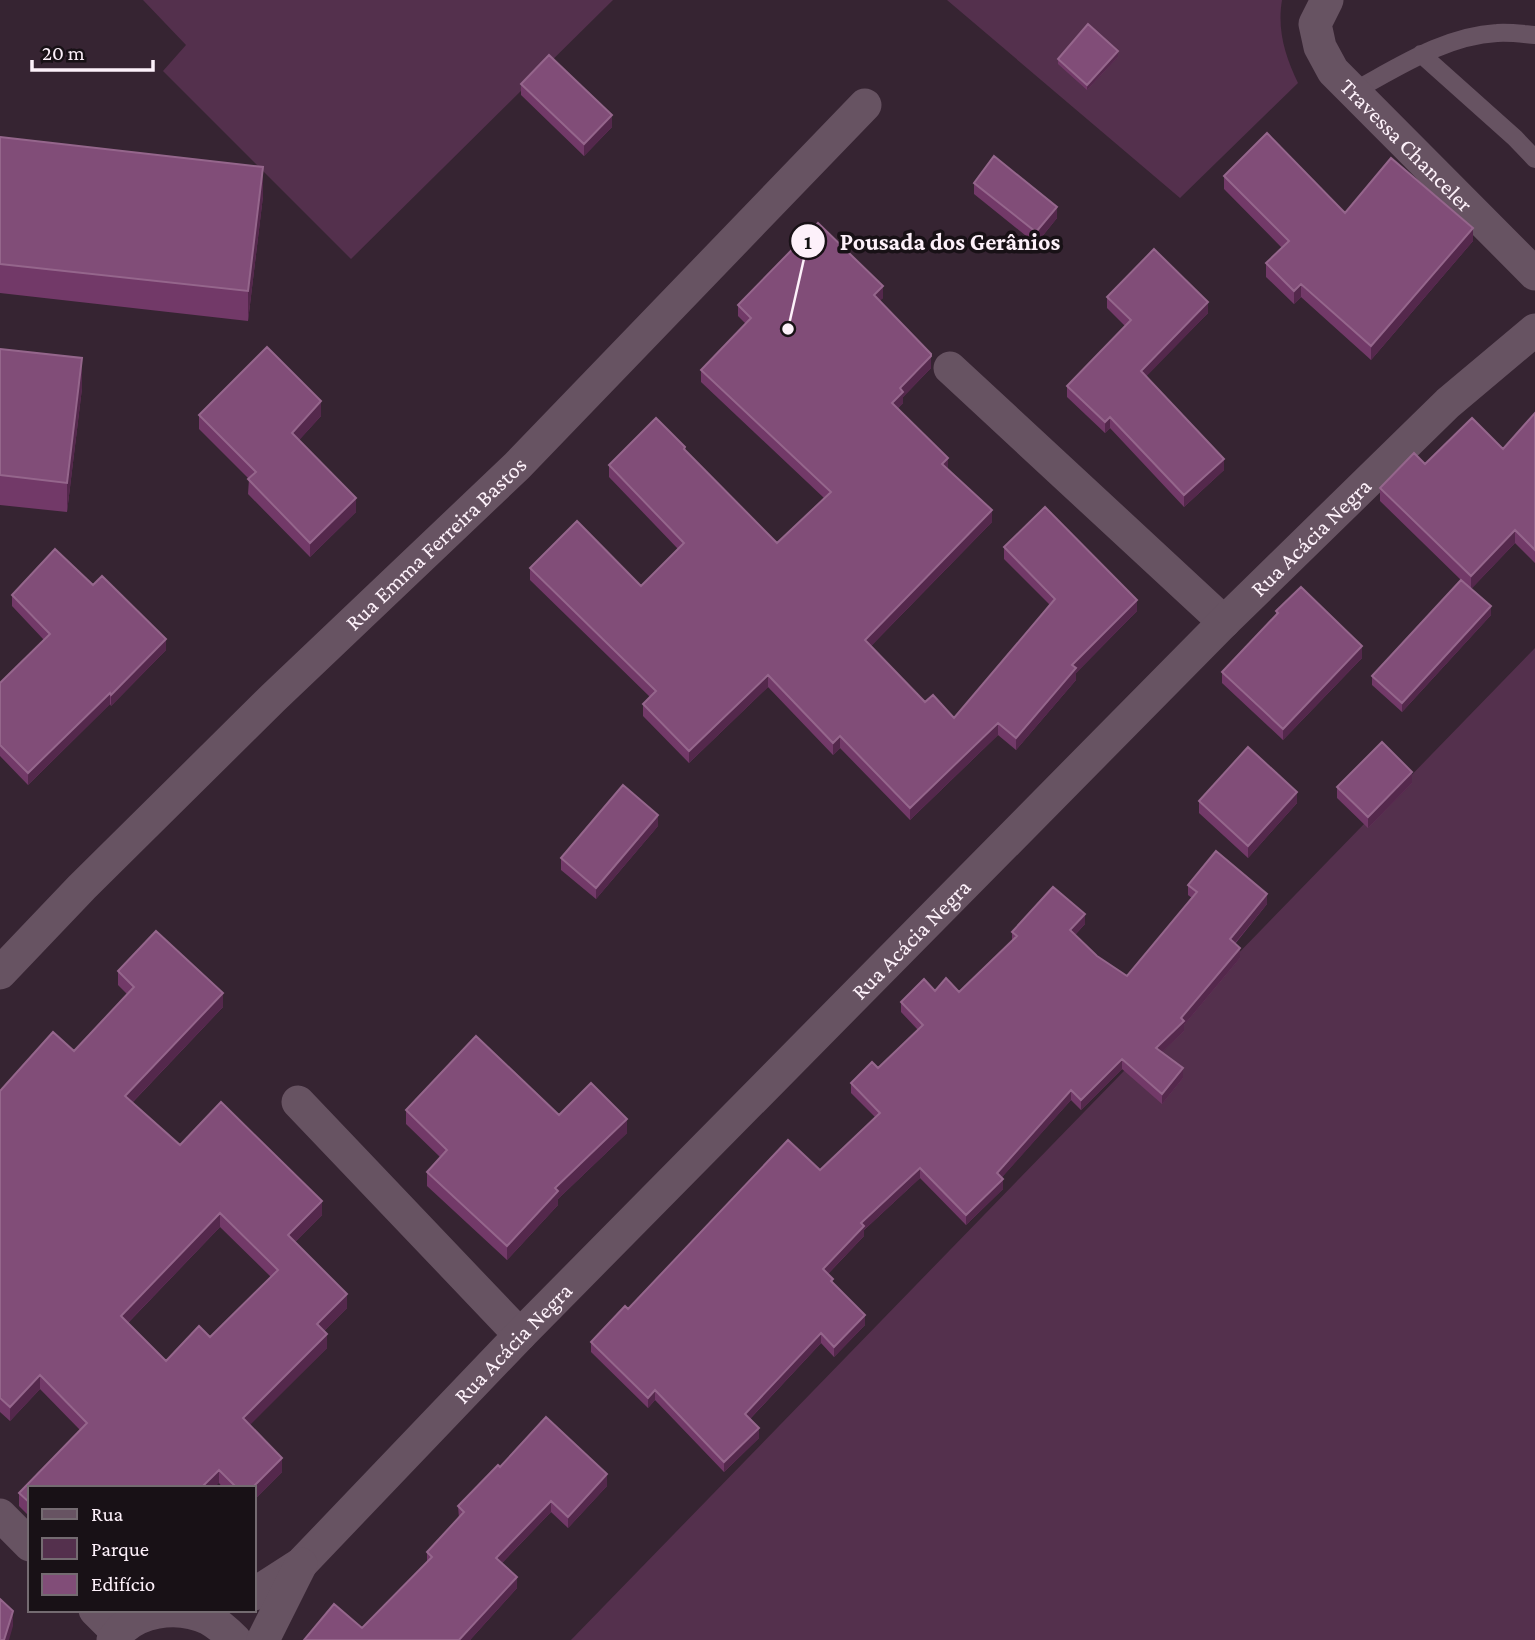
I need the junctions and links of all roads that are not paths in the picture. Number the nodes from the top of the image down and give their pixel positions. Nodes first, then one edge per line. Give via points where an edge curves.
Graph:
1 (1327, 0) edge
2 (1535, 34) edge
3 (1420, 54) junction
4 (1352, 92) junction
5 (865, 105) dead end
6 (1535, 159) edge
7 (1535, 274) edge
8 (1535, 330) edge
9 (950, 369) dead end
10 (1223, 622) junction
11 (0, 973) edge
12 (298, 1102) dead end
13 (520, 1335) junction
14 (0, 1515) edge
15 (28, 1543) edge
16 (301, 1564) junction
17 (256, 1593) edge
18 (159, 1612) edge
19 (191, 1612) edge
20 (225, 1623) edge
21 (108, 1628) edge
22 (263, 1640) edge

1 - 4 street, Travessa Chanceler via 1315,24 1321,47 1333,71
2 - 3 lane via 1496,33
3 - 4 lane
3 - 6 lane
4 - 7 street, Travessa Chanceler
5 - 11 street, Rua Emma Ferreira Bastos via 517,466 283,689
8 - 10 street, Rua Acácia Negra via 1448,403
9 - 10 street
10 - 13 street, Rua Acácia Negra
12 - 13 street
13 - 16 street, Rua Acácia Negra
14 - 15 street
16 - 17 street, Rua Acácia Negra
16 - 22 street, Rua Acácia Negra
18 - 21 street
19 - 20 street

